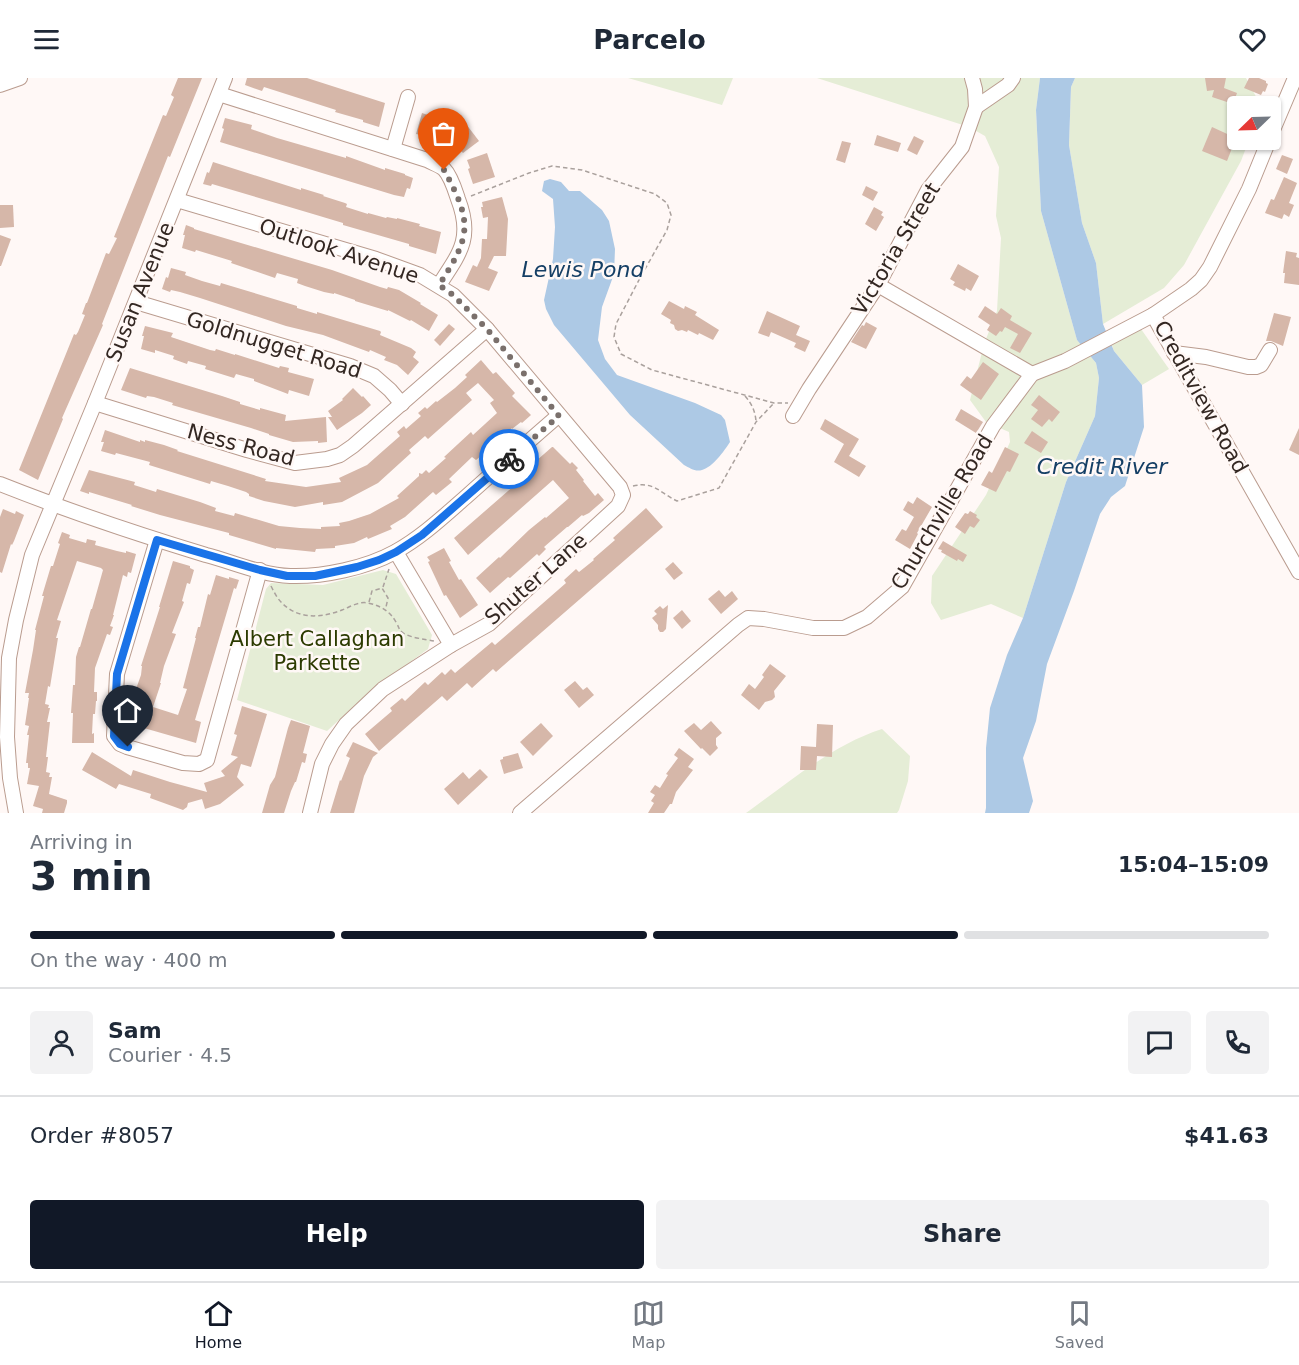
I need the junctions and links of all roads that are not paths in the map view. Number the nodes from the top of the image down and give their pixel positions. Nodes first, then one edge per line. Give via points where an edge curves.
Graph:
1 (20, 78) edge
2 (225, 78) edge
3 (972, 78) edge
4 (1013, 78) edge
5 (1295, 78) edge
6 (0, 84) edge
7 (219, 94) junction
8 (408, 97) dead end
9 (976, 106) junction
10 (1281, 112) edge
11 (393, 149) junction
12 (1265, 150) edge
13 (177, 200) junction
14 (439, 285) junction
15 (878, 285) junction
16 (136, 302) junction
17 (1153, 315) junction
18 (487, 329) junction
19 (1270, 350) dead end
20 (1174, 353) junction
21 (1032, 374) junction
22 (95, 403) junction
23 (402, 404) junction
24 (559, 416) junction
25 (793, 416) dead end
26 (0, 484) edge
27 (622, 491) joint
28 (53, 506) junction
29 (157, 540) junction
30 (396, 552) junction
31 (260, 570) junction
32 (1299, 572) edge
33 (451, 645) junction
34 (16, 813) edge
35 (310, 813) edge
36 (520, 813) edge

1 - 6 street
2 - 7 street, Susan Avenue
3 - 9 street
4 - 9 street
5 - 10 street, Creditview Road
7 - 11 street
7 - 13 street, Susan Avenue
8 - 11 street
9 - 15 street, Victoria Street via 962,147 928,190
11 - 14 street via 444,170 459,201 466,228 454,262
12 - 17 street, Creditview Road via 1210,267 1191,289
13 - 14 street, Outlook Avenue via 376,259
13 - 16 street, Susan Avenue
14 - 18 street, Outlook Avenue
15 - 21 street
15 - 25 street, Victoria Street
16 - 22 street, Susan Avenue
16 - 23 street, Goldnugget Road via 350,366 374,376
17 - 20 street, Creditview Road
17 - 21 street
18 - 23 street, Ness Road
18 - 24 street, Outlook Avenue
19 - 20 street via 1256,367
20 - 32 street, Creditview Road
21 - 36 street, Churchville Road via 993,426 902,587 867,617 844,628 813,628 748,618
22 - 23 street, Ness Road via 295,463 340,454
22 - 28 street, Susan Avenue
24 - 27 street, Outlook Avenue
24 - 30 street via 422,535
26 - 28 street
27 - 33 street, Shuter Lane via 618,506 489,624
28 - 29 street
28 - 34 street, Susan Avenue via 32,555 9,658 7,737
29 - 31 street
29 - 31 street via 117,674 114,736 120,744 183,763 207,760
30 - 31 street via 357,567 315,576 287,576
30 - 33 street
33 - 35 street, Shuter Lane via 383,689 346,724 322,764

